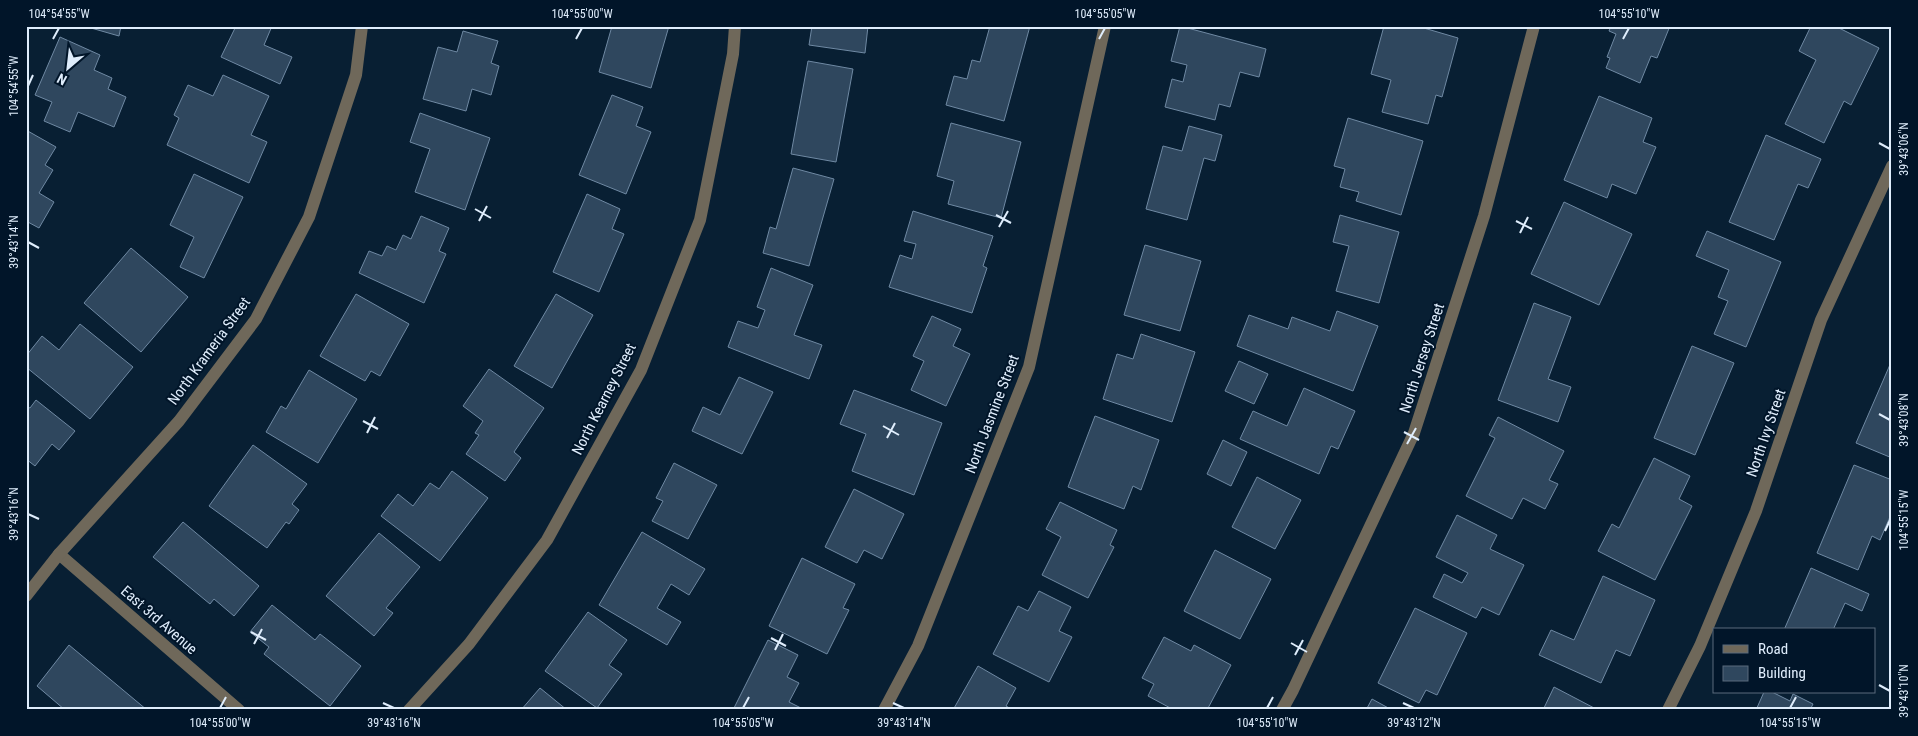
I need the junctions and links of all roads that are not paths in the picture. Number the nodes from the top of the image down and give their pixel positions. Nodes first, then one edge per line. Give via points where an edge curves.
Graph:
1 (362, 26) edge
2 (735, 26) edge
3 (1105, 26) edge
4 (1534, 26) edge
5 (1892, 166) edge
6 (58, 554) junction
7 (26, 596) edge
8 (239, 710) edge
9 (409, 710) edge
10 (884, 710) edge
11 (1282, 710) edge
12 (1668, 710) edge

1 - 6 street, North Krameria Street via 356,75 308,217 256,319 179,421
2 - 9 street, North Kearney Street via 733,54 700,220 641,370 547,540 469,644
3 - 10 street, North Jasmine Street via 1029,367 918,646
4 - 11 street, North Jersey Street via 1484,216 1414,433
5 - 12 street, North Ivy Street via 1822,320 1756,512 1700,646
6 - 7 street, North Krameria Street
6 - 8 street, East 3rd Avenue

